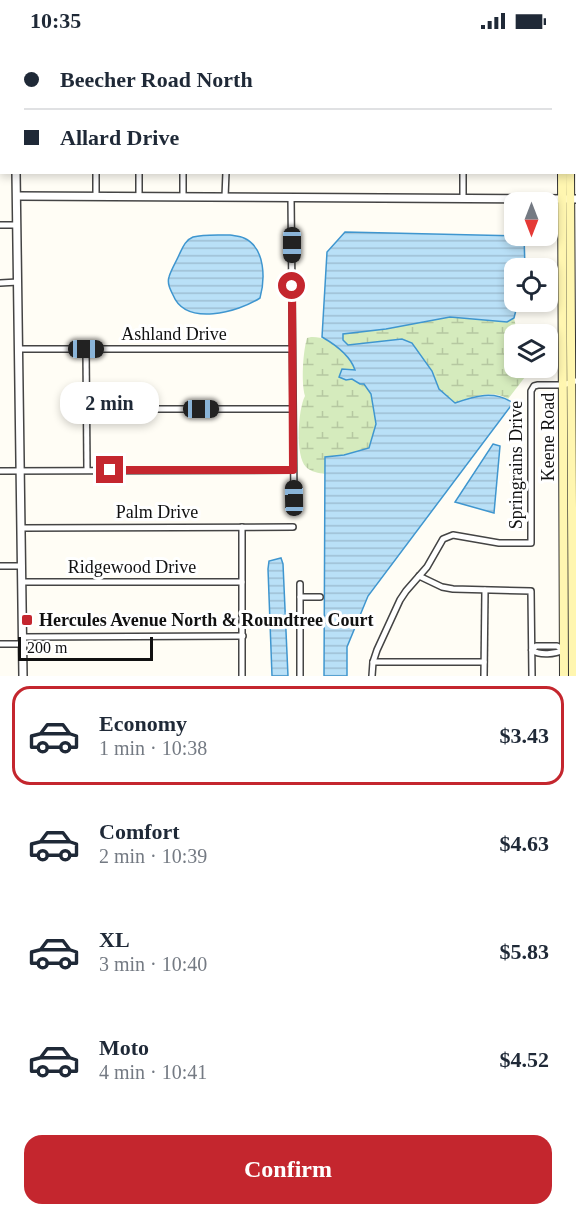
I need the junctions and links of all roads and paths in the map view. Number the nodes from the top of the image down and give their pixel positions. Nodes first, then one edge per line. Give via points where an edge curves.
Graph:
1 (16, 174) edge
2 (96, 174) edge
3 (139, 174) edge
4 (183, 174) edge
5 (226, 174) edge
6 (463, 174) edge
7 (564, 174) edge
8 (570, 174) edge
9 (17, 196) junction
10 (96, 196) junction
11 (139, 196) junction
12 (183, 196) junction
13 (225, 196) junction
14 (291, 197) junction
15 (463, 197) junction
16 (569, 199) edge
17 (0, 225) edge
18 (17, 225) junction
19 (18, 282) junction
20 (0, 283) edge
21 (19, 349) junction
22 (86, 349) junction
23 (292, 349) junction
24 (563, 385) junction
25 (574, 385) edge
26 (86, 409) junction
27 (293, 409) junction
28 (87, 470) junction
29 (293, 470) junction
30 (0, 471) edge
31 (21, 471) junction
32 (294, 498) dead end
33 (571, 501) edge
34 (242, 527) junction
35 (292, 527) dead end
36 (21, 528) junction
37 (0, 566) edge
38 (22, 566) junction
39 (419, 576) junction
40 (22, 582) junction
41 (242, 582) junction
42 (300, 584) dead end
43 (484, 590) junction
44 (300, 597) junction
45 (320, 597) dead end
46 (243, 636) junction
47 (23, 641) junction
48 (0, 644) edge
49 (531, 650) junction
50 (564, 650) junction
51 (373, 662) junction
52 (484, 662) junction
53 (565, 674) edge
54 (23, 676) edge
55 (243, 676) edge
56 (300, 676) edge
57 (372, 676) edge
58 (484, 676) edge
59 (532, 676) edge
60 (573, 676) edge

1 - 9 street
2 - 10 street
3 - 11 street
4 - 12 street
5 - 13 street
6 - 15 street
7 - 16 main road
8 - 16 main road
9 - 10 street
9 - 18 street
10 - 11 street
11 - 12 street
12 - 13 street
13 - 14 street
14 - 15 street
14 - 23 street
15 - 16 street
16 - 24 main road, Keene Road
16 - 25 main road, Keene Road
17 - 18 street
18 - 19 street
19 - 20 street
19 - 21 street
21 - 22 street, Ashland Drive
21 - 31 street
22 - 23 street, Ashland Drive
22 - 26 street
23 - 27 street
24 - 25 street
24 - 33 main road, Keene Road
24 - 39 street, Springrains Drive via 538,385 531,391 531,543 447,536
25 - 33 main road, Keene Road
26 - 27 street
26 - 28 street
27 - 29 street
28 - 29 street
28 - 31 street
29 - 32 street
30 - 31 street
31 - 36 street
33 - 50 main road, Keene Road
33 - 60 main road, Keene Road
34 - 35 street, Palm Drive
34 - 36 street, Palm Drive
34 - 41 street
36 - 38 street
37 - 38 street
38 - 40 street
39 - 43 street via 453,590
39 - 51 street, Springrains Drive via 400,600
40 - 41 street, Ridgewood Drive
40 - 47 street
41 - 46 street
42 - 44 street
43 - 49 street via 531,591
43 - 52 street
44 - 45 street
44 - 56 street
46 - 47 street
46 - 55 street
47 - 48 street
47 - 54 street
49 - 50 street via 537,654
49 - 59 street
50 - 53 main road, Keene Road
51 - 52 street
51 - 57 street, Springrains Drive
52 - 58 street

